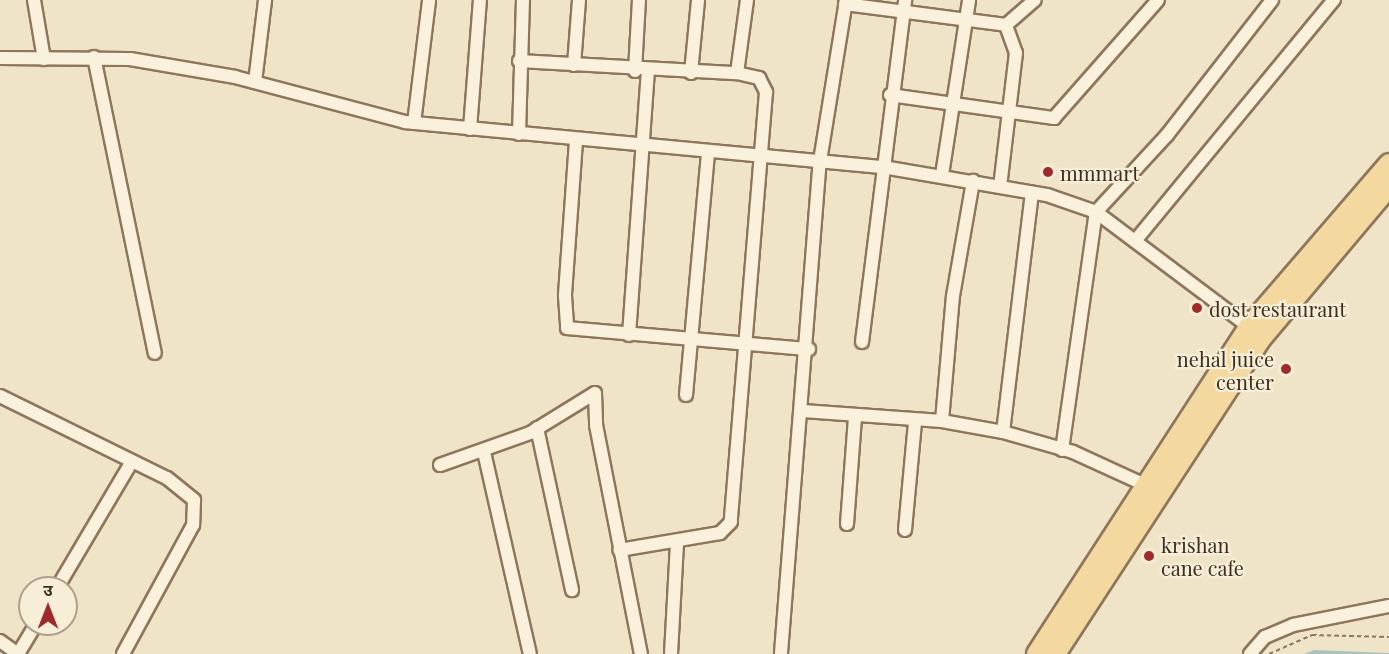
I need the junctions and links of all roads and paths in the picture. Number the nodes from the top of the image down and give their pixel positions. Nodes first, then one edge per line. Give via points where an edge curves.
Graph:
1 (34, 0) edge
2 (265, 0) edge
3 (429, 0) edge
4 (480, 0) edge
5 (523, 0) edge
6 (579, 0) edge
7 (639, 0) edge
8 (698, 0) edge
9 (747, 0) edge
10 (905, 0) edge
11 (969, 0) edge
12 (1035, 0) edge
13 (1158, 0) edge
14 (1272, 0) edge
15 (1334, 0) edge
16 (846, 2) edge
17 (903, 14) junction
18 (966, 21) junction
19 (1006, 25) junction
20 (94, 57) junction
21 (0, 58) edge
22 (44, 59) junction
23 (519, 61) junction
24 (573, 64) junction
25 (642, 72) junction
26 (691, 73) junction
27 (737, 73) junction
28 (255, 82) junction
29 (890, 95) junction
30 (954, 104) junction
31 (1010, 114) junction
32 (414, 123) junction
33 (470, 129) junction
34 (519, 134) junction
35 (576, 141) junction
36 (644, 147) junction
37 (708, 153) junction
38 (760, 157) junction
39 (820, 161) junction
40 (1389, 164) edge
41 (883, 167) junction
42 (942, 175) junction
43 (973, 181) junction
44 (1389, 186) edge
45 (1000, 188) junction
46 (1032, 192) junction
47 (1096, 212) junction
48 (1135, 241) junction
49 (1255, 332) junction
50 (629, 335) junction
51 (690, 341) junction
52 (862, 342) dead end
53 (749, 345) junction
54 (809, 349) junction
55 (155, 353) dead end
56 (686, 395) dead end
57 (0, 396) edge
58 (803, 411) junction
59 (855, 417) junction
60 (942, 421) junction
61 (915, 422) junction
62 (537, 428) junction
63 (1003, 432) junction
64 (1062, 450) junction
65 (484, 452) junction
66 (132, 460) junction
67 (440, 465) dead end
68 (1145, 484) junction
69 (847, 524) dead end
70 (905, 530) dead end
71 (677, 542) junction
72 (619, 550) junction
73 (64, 576) edge
74 (572, 590) dead end
75 (1389, 606) edge
76 (29, 636) edge
77 (1389, 637) edge
78 (0, 641) edge
79 (18, 654) edge
80 (123, 654) edge
81 (530, 654) edge
82 (641, 654) edge
83 (671, 654) edge
84 (783, 654) edge
85 (1037, 654) edge
86 (1054, 654) edge
87 (1250, 654) edge
88 (1269, 654) edge

1 - 22 street
2 - 28 street
3 - 32 street
4 - 33 street
5 - 23 street
6 - 24 street
7 - 25 street
8 - 26 street
9 - 27 street
10 - 17 street
11 - 18 street
12 - 19 street
13 - 31 street via 1062,114
14 - 47 street via 1167,135
15 - 48 street
16 - 17 street
16 - 39 street
17 - 18 street
17 - 29 street
18 - 19 street
18 - 30 street
19 - 31 street via 1016,53
20 - 22 street
20 - 28 street
20 - 55 street
21 - 22 street
23 - 24 street
23 - 34 street
24 - 25 street
25 - 26 street
25 - 36 street
26 - 27 street
27 - 38 street via 764,82
28 - 32 street
29 - 30 street
29 - 41 street
30 - 31 street
30 - 42 street
31 - 45 street
32 - 33 street
33 - 34 street
34 - 35 street
35 - 36 street
35 - 50 street via 565,323 577,330
36 - 37 street
36 - 50 street
37 - 38 street
37 - 51 street
38 - 39 street
38 - 53 street
39 - 41 street
39 - 54 street
40 - 49 main road
41 - 42 street
41 - 52 street
42 - 43 street
43 - 45 street
43 - 60 street via 953,296
44 - 49 main road
45 - 46 street
46 - 47 street
46 - 63 street
47 - 48 street
47 - 64 street
48 - 49 street
49 - 68 main road
49 - 86 main road
50 - 51 street
51 - 53 street
51 - 56 street
53 - 54 street
53 - 71 street via 731,522 720,533
54 - 58 street
57 - 66 street
58 - 59 street
58 - 84 street
59 - 61 street
59 - 69 street
60 - 61 street
60 - 63 street
61 - 70 street
62 - 65 street
62 - 72 street via 595,393
62 - 74 street
63 - 64 street
64 - 68 street
65 - 67 street
65 - 81 street
66 - 73 street
66 - 80 street via 182,489 194,500 196,513
68 - 85 main road
71 - 72 street
71 - 83 street
72 - 82 street
75 - 87 street via 1293,625 1265,637
76 - 79 street
77 - 88 path via 1312,635
78 - 79 street

